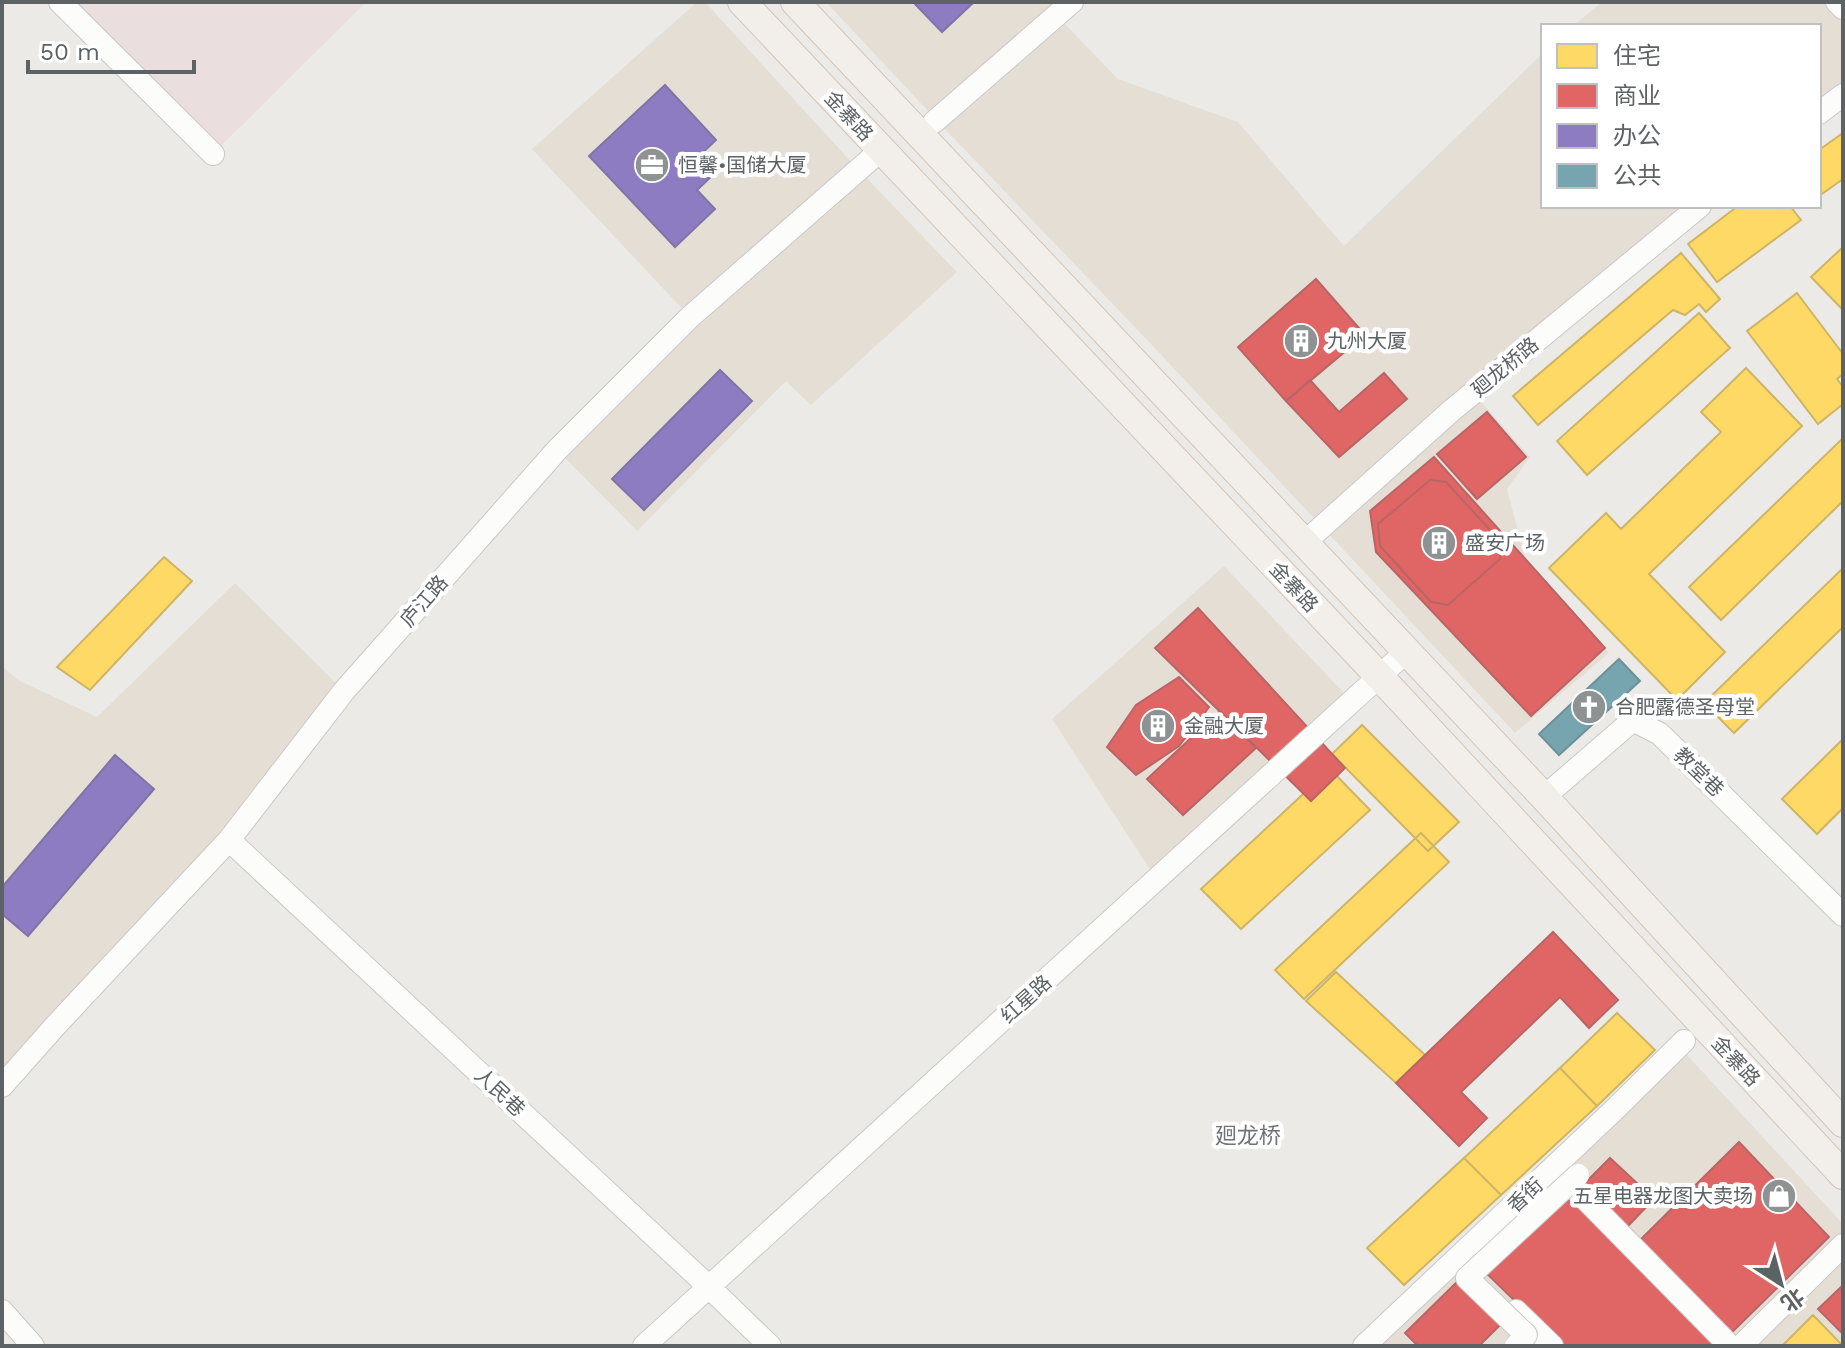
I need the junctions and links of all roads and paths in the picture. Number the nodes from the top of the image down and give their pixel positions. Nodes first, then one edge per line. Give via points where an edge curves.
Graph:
1 (60, 2) edge
2 (742, 2) edge
3 (795, 2) edge
4 (1072, 2) edge
5 (1837, 2) edge
6 (1843, 8) edge
7 (1843, 95) edge
8 (1821, 112) edge
9 (934, 122) dead end
10 (881, 150) junction
11 (213, 154) dead end
12 (1698, 208) edge
13 (1315, 533) dead end
14 (1407, 651) junction
15 (1379, 676) junction
16 (1544, 797) junction
17 (229, 840) junction
18 (1843, 915) edge
19 (1684, 1041) dead end
20 (2, 1086) edge
21 (1843, 1123) edge
22 (1554, 1167) junction
23 (1578, 1175) dead end
24 (1843, 1175) edge
25 (1843, 1245) edge
26 (1459, 1256) junction
27 (708, 1286) junction
28 (2, 1311) edge
29 (2, 1334) edge
30 (1371, 1344) edge
31 (13, 1346) edge
32 (33, 1346) edge
33 (644, 1346) edge
34 (770, 1346) edge
35 (1516, 1346) edge
36 (1552, 1346) edge
37 (1730, 1346) edge
38 (1741, 1346) edge

1 - 11 street
2 - 10 main road, 金寨路
3 - 14 main road, 金寨路
4 - 9 street
5 - 6 street
7 - 8 street
10 - 15 main road, 金寨路
10 - 17 street, 庐江路 via 690,317 557,450 344,691
12 - 13 street, 廻龙桥路 via 1451,411
14 - 15 street, 红星路
14 - 16 main road, 金寨路
15 - 24 main road, 金寨路
15 - 27 street, 红星路
16 - 18 street, 教堂巷 via 1633,720 1660,734
16 - 21 main road, 金寨路
17 - 20 street, 庐江路
17 - 27 street, 人民巷
19 - 22 street, 香街 via 1619,1119
22 - 26 street, 香街
22 - 37 street
23 - 35 street, bridge via 1467,1278 1526,1335
25 - 38 street
26 - 30 street, 香街
26 - 36 street
27 - 33 street, 红星路
27 - 34 street, 人民巷
28 - 32 street
29 - 31 street

